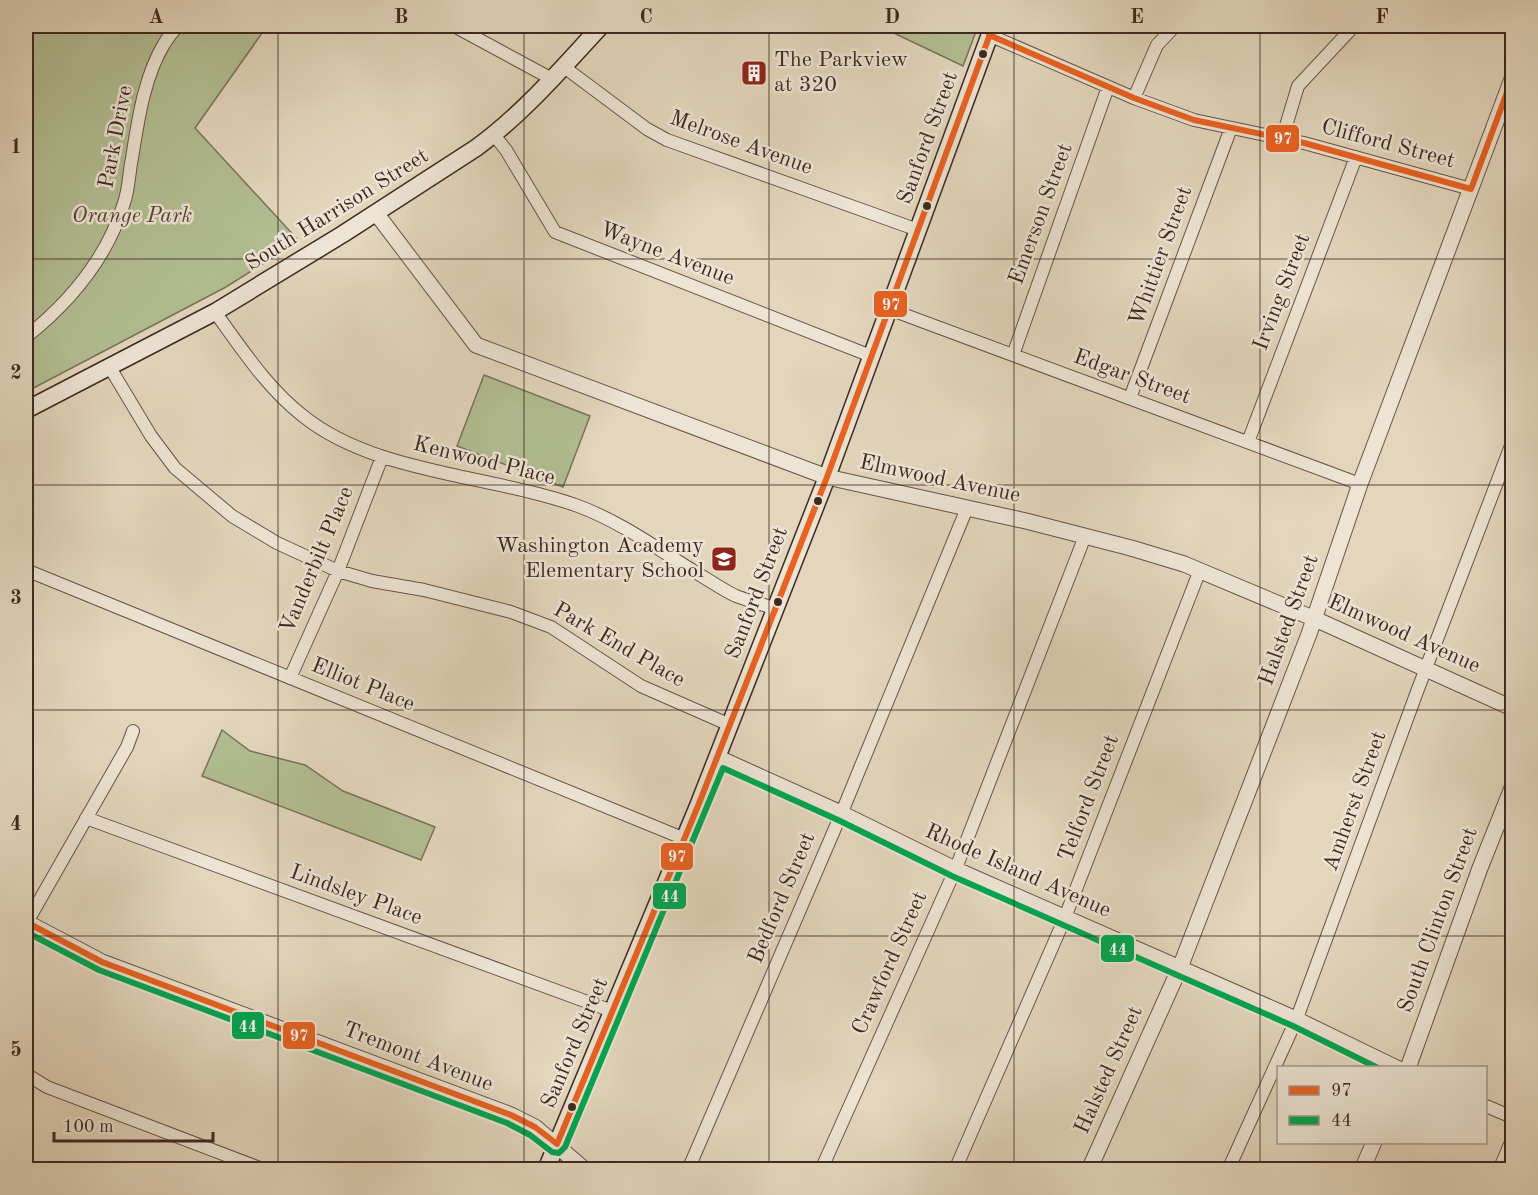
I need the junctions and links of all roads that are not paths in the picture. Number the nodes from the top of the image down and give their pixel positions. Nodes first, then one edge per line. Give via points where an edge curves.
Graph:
1 (178, 26) edge
2 (454, 26) edge
3 (601, 26) edge
4 (1175, 26) edge
5 (1354, 26) edge
6 (991, 30) edge
7 (558, 73) junction
8 (1512, 79) edge
9 (1108, 87) junction
10 (1134, 98) junction
11 (1231, 128) junction
12 (494, 135) junction
13 (1282, 139) junction
14 (1356, 157) junction
15 (1471, 189) junction
16 (376, 213) junction
17 (918, 230) junction
18 (889, 309) junction
19 (215, 312) junction
20 (26, 337) edge
21 (1013, 355) junction
22 (871, 356) junction
23 (109, 366) junction
24 (1130, 398) junction
25 (26, 410) edge
26 (1248, 442) junction
27 (1512, 443) edge
28 (382, 457) junction
29 (827, 477) junction
30 (1360, 484) junction
31 (967, 508) junction
32 (1085, 536) junction
33 (26, 570) edge
34 (339, 570) junction
35 (1200, 570) junction
36 (775, 609) junction
37 (1315, 619) junction
38 (1426, 669) junction
39 (290, 678) junction
40 (1512, 708) edge
41 (730, 725) junction
42 (134, 731) dead end
43 (718, 756) junction
44 (1512, 788) edge
45 (842, 812) junction
46 (86, 818) junction
47 (685, 839) junction
48 (956, 868) junction
49 (1066, 916) junction
50 (26, 923) edge
51 (1181, 965) junction
52 (612, 1011) junction
53 (1297, 1018) junction
54 (1396, 1066) edge
55 (1409, 1066) edge
56 (26, 1074) edge
57 (1487, 1107) edge
58 (1512, 1118) edge
59 (1512, 1140) edge
60 (557, 1144) junction
61 (1374, 1144) edge
62 (265, 1170) edge
63 (546, 1170) edge
64 (585, 1170) edge
65 (688, 1170) edge
66 (821, 1170) edge
67 (954, 1170) edge
68 (1089, 1170) edge
69 (1228, 1170) edge
70 (1362, 1170) edge
71 (1499, 1170) edge

1 - 20 street, Park Drive via 164,44 150,77 125,201 107,246 78,287
2 - 7 street, Melrose Avenue
3 - 7 main road, South Harrison Street
4 - 10 street via 1157,45
5 - 13 street via 1298,86
6 - 9 street, Clifford Street
6 - 17 main road, Sanford Street
7 - 12 main road, South Harrison Street
7 - 17 street, Melrose Avenue via 667,140
8 - 15 street, Halsted Street
9 - 10 street, Clifford Street
9 - 21 street, Emerson Street
10 - 11 street, Clifford Street via 1194,120
11 - 13 street, Clifford Street
11 - 24 street, Whittier Street
12 - 16 main road, South Harrison Street
12 - 22 street, Wayne Avenue via 555,232
13 - 14 street, Clifford Street
14 - 15 street, Clifford Street
14 - 26 street, Irving Street
15 - 30 street, Halsted Street
16 - 19 main road, South Harrison Street
16 - 29 street, Elmwood Avenue via 476,345
17 - 18 main road, Sanford Street
18 - 21 street, Edgar Street
18 - 22 main road, Sanford Street
19 - 23 main road, South Harrison Street
19 - 28 street, Kenwood Place via 264,379 303,417 343,442
21 - 24 street, Edgar Street
22 - 29 main road, Sanford Street
23 - 25 main road, South Harrison Street
23 - 34 street, Park End Place via 175,468 232,516 277,543
24 - 26 street, Edgar Street
26 - 30 street, Edgar Street
27 - 38 street, Amherst Street
28 - 34 street, Vanderbilt Place
28 - 36 street, Kenwood Place via 578,506 623,526 736,596
29 - 31 street, Elmwood Avenue
29 - 36 main road, Sanford Street
30 - 37 street, Halsted Street
31 - 32 street, Elmwood Avenue
31 - 45 street, Bedford Street
32 - 35 street, Elmwood Avenue
32 - 48 street, Crawford Street
33 - 39 street, Elliot Place
34 - 39 street, Vanderbilt Place
34 - 41 street, Park End Place via 511,612 550,627 641,686
35 - 37 street, Elmwood Avenue
35 - 49 street, Telford Street
36 - 41 main road, Sanford Street
37 - 38 street, Elmwood Avenue
37 - 51 street, Halsted Street
38 - 40 street, Elmwood Avenue
38 - 53 street, Amherst Street
39 - 47 street, Elliot Place
41 - 43 main road, Sanford Street
42 - 46 street
43 - 45 street, Rhode Island Avenue
43 - 47 main road, Sanford Street
44 - 55 street, South Clinton Street
45 - 48 street, Rhode Island Avenue
45 - 65 street, Bedford Street
46 - 50 street
46 - 52 street, Lindsley Place
47 - 52 main road, Sanford Street
48 - 49 street, Rhode Island Avenue
48 - 66 street, Crawford Street
49 - 51 street, Rhode Island Avenue
49 - 67 street, Telford Street
50 - 60 street, Tremont Avenue via 102,962 511,1115
51 - 53 street, Rhode Island Avenue
51 - 68 street, Halsted Street
52 - 60 main road, Sanford Street
53 - 54 street, Rhode Island Avenue
53 - 69 street, Amherst Street
56 - 62 street via 47,1087
57 - 58 street
59 - 71 street
60 - 63 main road, Sanford Street
60 - 64 street, Tremont Avenue
61 - 70 street

